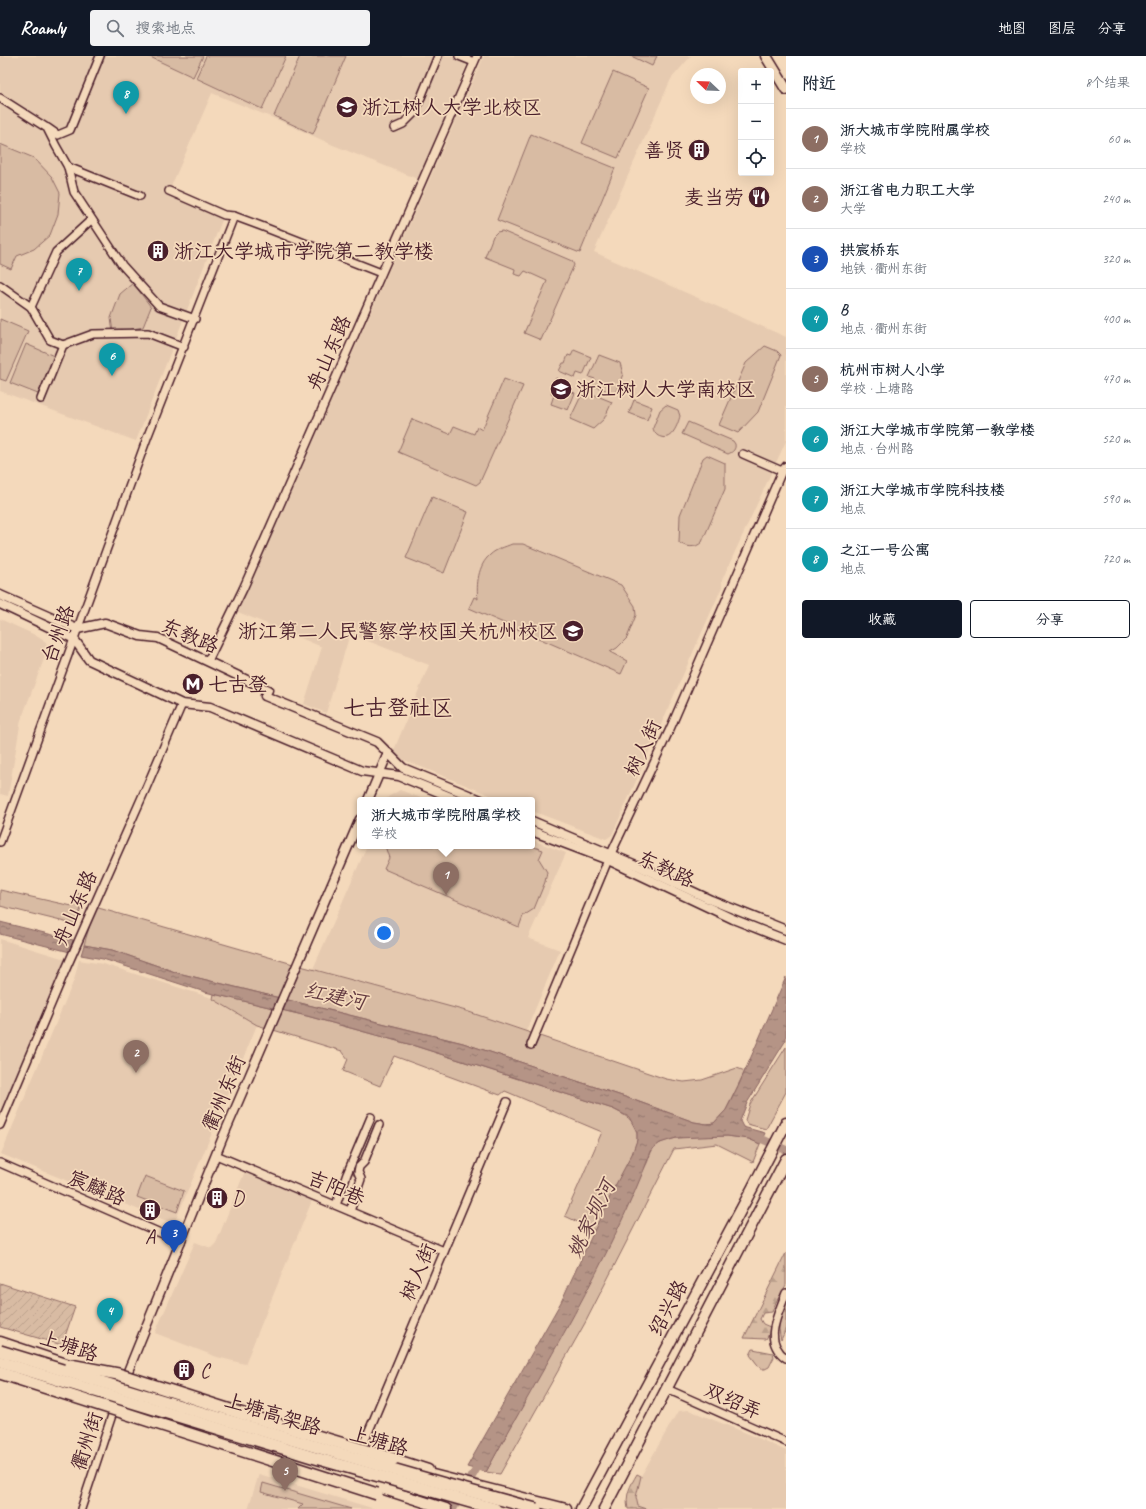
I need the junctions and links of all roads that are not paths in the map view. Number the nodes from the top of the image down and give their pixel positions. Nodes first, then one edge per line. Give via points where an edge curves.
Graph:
1 (100, 56) edge
2 (438, 56) edge
3 (459, 56) edge
4 (766, 56) edge
5 (475, 59) edge
6 (786, 89) edge
7 (0, 98) edge
8 (48, 128) junction
9 (394, 128) dead end
10 (68, 167) junction
11 (169, 191) dead end
12 (140, 196) dead end
13 (234, 216) junction
14 (91, 220) junction
15 (381, 273) junction
16 (0, 285) edge
17 (31, 307) junction
18 (195, 319) junction
19 (63, 345) junction
20 (184, 347) junction
21 (41, 399) dead end
22 (743, 454) dead end
23 (784, 468) edge
24 (0, 595) edge
25 (0, 604) edge
26 (77, 629) junction
27 (74, 639) junction
28 (208, 661) junction
29 (182, 704) junction
30 (388, 753) junction
31 (380, 773) junction
32 (369, 797) edge
33 (451, 797) edge
34 (474, 797) edge
35 (535, 822) edge
36 (357, 826) edge
37 (535, 832) edge
38 (0, 842) edge
39 (609, 857) junction
40 (774, 930) junction
41 (786, 930) edge
42 (786, 940) edge
43 (531, 1045) dead end
44 (507, 1102) dead end
45 (371, 1117) dead end
46 (786, 1123) edge
47 (0, 1125) edge
48 (379, 1125) dead end
49 (216, 1155) junction
50 (786, 1159) edge
51 (0, 1164) edge
52 (336, 1205) junction
53 (350, 1211) junction
54 (181, 1242) junction
55 (444, 1251) junction
56 (786, 1293) edge
57 (0, 1343) edge
58 (0, 1351) edge
59 (786, 1358) edge
60 (0, 1362) edge
61 (0, 1370) edge
62 (0, 1373) edge
63 (123, 1382) junction
64 (667, 1389) junction
65 (116, 1404) junction
66 (786, 1442) edge
67 (359, 1454) junction
68 (394, 1459) joint
69 (447, 1479) junction
70 (377, 1494) joint
71 (441, 1508) edge
72 (82, 1509) edge
73 (495, 1509) edge
74 (536, 1509) edge
75 (566, 1509) edge
76 (581, 1509) edge
77 (604, 1509) edge

1 - 8 street via 70,130 58,135
2 - 9 street via 414,112 403,124
3 - 5 street
4 - 6 main road
5 - 15 street, 舟山东路
7 - 8 street
8 - 10 street
10 - 12 street
10 - 14 street via 74,192
11 - 13 street via 224,215
13 - 15 street
13 - 18 street, 台州路
14 - 17 street via 56,252
14 - 18 street via 122,265 159,306
15 - 28 street, 舟山东路 via 243,590
16 - 17 street
17 - 19 street via 50,340
18 - 20 street, 台州路
19 - 20 street via 93,334 148,333
19 - 21 street
20 - 26 street, 台州路
22 - 23 street
23 - 39 street, 树人街 via 670,729
24 - 26 street
25 - 27 street
26 - 27 street, 台州路
26 - 28 street, 东教路 via 104,623 140,636 158,638
27 - 29 street via 89,660
27 - 38 street, 台州路
28 - 30 street, 东教路 via 268,690 265,696 377,742
29 - 31 street via 210,707 362,771
29 - 47 street, 舟山东路
30 - 31 street
30 - 34 street, 东教路 via 403,768
31 - 32 street
31 - 33 street via 399,776
35 - 39 street, 东教路
36 - 49 street, 衢州东街
37 - 39 street, 东教路
39 - 40 street, 东教路 via 733,919
39 - 43 street, 树人街
40 - 41 street, 东教路
40 - 42 street, 东教路
44 - 55 street, 树人街
45 - 52 street
46 - 76 main road, 绍兴路
48 - 53 street via 364,1162 359,1167 361,1179
49 - 52 street, 吉阳巷
49 - 54 street, 衢州东街
50 - 64 main road, 绍兴路
51 - 54 street, 宸麟路
52 - 53 street, 吉阳巷
53 - 55 street, 吉阳巷
54 - 63 street, 衢州东街
55 - 67 street, 树人街
56 - 59 street via 774,1324 773,1342
57 - 63 main road, 上塘路
57 - 68 highway, bridge via 77,1367 118,1374
58 - 74 highway, 上塘高架路, bridge via 383,1466
60 - 73 highway, 上塘高架路, bridge via 312,1457
61 - 65 main road, 上塘路
62 - 70 highway, bridge
63 - 65 street, 衢州街
63 - 67 main road, 上塘路
64 - 66 street, 双绍弄
64 - 77 main road, 绍兴路
65 - 71 main road, 上塘路
65 - 72 street, 衢州街
67 - 69 main road, 上塘路
68 - 69 main road via 424,1468
69 - 75 main road, 上塘路
70 - 71 main road via 420,1506

